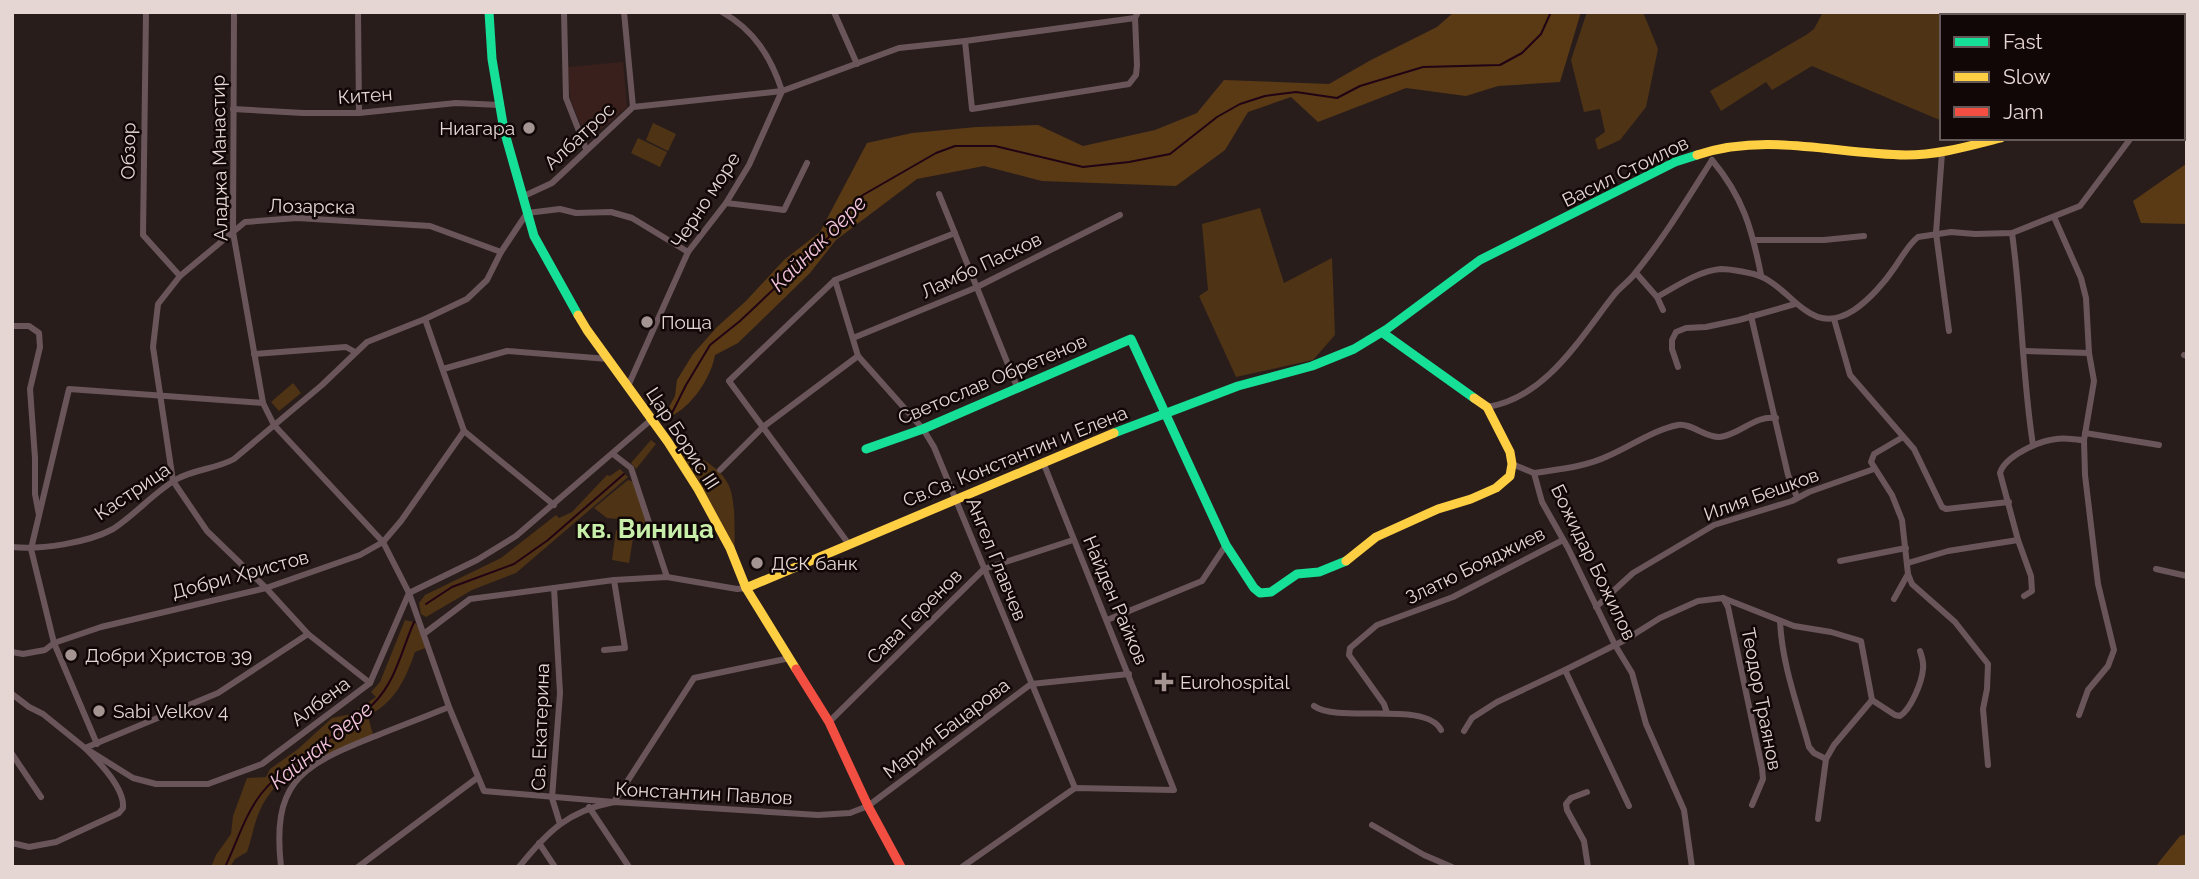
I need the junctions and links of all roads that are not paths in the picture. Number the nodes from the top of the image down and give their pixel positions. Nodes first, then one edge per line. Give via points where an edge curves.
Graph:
1 (146, 12) edge
2 (234, 12) edge
3 (358, 12) edge
4 (489, 12) edge
5 (564, 12) edge
6 (624, 12) edge
7 (722, 12) edge
8 (834, 12) edge
9 (1136, 15) edge
10 (965, 41) junction
11 (857, 64) junction
12 (782, 91) junction
13 (500, 105) junction
14 (633, 107) junction
15 (233, 109) junction
16 (359, 113) junction
17 (1993, 140) edge
18 (2129, 140) edge
19 (586, 149) junction
20 (1942, 153) junction
21 (1712, 155) junction
22 (807, 163) dead end
23 (939, 194) dead end
24 (524, 196) junction
25 (726, 203) junction
26 (527, 212) junction
27 (1120, 215) dead end
28 (2054, 217) junction
29 (233, 232) junction
30 (955, 233) junction
31 (1936, 233) junction
32 (2012, 233) junction
33 (1864, 236) dead end
34 (1754, 240) junction
35 (501, 252) junction
36 (688, 252) junction
37 (1636, 273) junction
38 (1761, 275) junction
39 (180, 276) junction
40 (835, 280) junction
41 (975, 288) junction
42 (1657, 297) junction
43 (1795, 303) junction
44 (1663, 310) dead end
45 (1751, 316) junction
46 (425, 319) junction
47 (1834, 319) junction
48 (12, 326) edge
49 (1950, 331) dead end
50 (1383, 333) junction
51 (853, 338) junction
52 (2023, 351) junction
53 (355, 352) junction
54 (254, 354) junction
55 (2089, 354) junction
56 (859, 356) junction
57 (608, 359) junction
58 (1678, 367) dead end
59 (443, 369) junction
60 (1301, 370) joint
61 (628, 386) junction
62 (1018, 389) junction
63 (159, 395) junction
64 (263, 403) junction
65 (1488, 407) junction
66 (1167, 413) junction
67 (1776, 418) junction
68 (652, 419) junction
69 (274, 425) junction
70 (763, 427) junction
71 (923, 429) junction
72 (464, 431) junction
73 (1903, 437) junction
74 (2085, 437) junction
75 (2034, 445) junction
76 (2159, 445) dead end
77 (866, 449) dead end
78 (613, 454) junction
79 (1043, 462) junction
80 (1512, 464) junction
81 (1874, 469) junction
82 (720, 470) dead end
83 (1534, 473) junction
84 (173, 481) junction
85 (1797, 497) junction
86 (956, 498) junction
87 (2009, 502) junction
88 (554, 505) junction
89 (40, 521) junction
90 (1073, 540) junction
91 (1563, 540) junction
92 (2018, 540) junction
93 (383, 542) junction
94 (848, 543) junction
95 (1226, 545) junction
96 (12, 547) edge
97 (1906, 548) junction
98 (31, 550) junction
99 (1840, 561) dead end
100 (1908, 564) junction
101 (984, 569) junction
102 (2156, 569) dead end
103 (1908, 574) junction
104 (2187, 576) edge
105 (667, 577) junction
106 (614, 580) junction
107 (266, 587) junction
108 (554, 588) junction
109 (746, 588) junction
110 (409, 593) junction
111 (2024, 596) dead end
112 (1723, 598) junction
113 (1894, 598) dead end
114 (1596, 607) junction
115 (1107, 620) junction
116 (1780, 621) junction
117 (425, 633) junction
118 (308, 634) junction
119 (54, 643) junction
120 (1615, 645) junction
121 (604, 650) dead end
122 (1920, 651) dead end
123 (12, 652) edge
124 (790, 658) junction
125 (1565, 670) junction
126 (1129, 674) junction
127 (370, 683) junction
128 (1031, 684) junction
129 (12, 694) edge
130 (1872, 700) junction
131 (1314, 706) dead end
132 (449, 707) junction
133 (1387, 713) junction
134 (2079, 715) dead end
135 (829, 722) junction
136 (1440, 728) dead end
137 (1464, 730) dead end
138 (97, 744) junction
139 (85, 748) junction
140 (12, 754) edge
141 (1826, 759) junction
142 (1988, 765) dead end
143 (477, 778) junction
144 (1075, 788) junction
145 (1587, 792) dead end
146 (41, 797) dead end
147 (552, 798) junction
148 (614, 802) junction
149 (1752, 805) dead end
150 (868, 806) junction
151 (1629, 806) dead end
152 (589, 807) junction
153 (1818, 820) dead end
154 (560, 824) junction
155 (1372, 825) dead end
156 (12, 843) edge
157 (539, 843) junction
158 (281, 867) edge
159 (358, 867) edge
160 (519, 867) edge
161 (555, 867) edge
162 (629, 867) edge
163 (901, 867) edge
164 (962, 867) edge
165 (1452, 867) edge
166 (1588, 867) edge
167 (1692, 867) edge

1 - 39 street, Обзор via 143,234
2 - 15 street, Аладжа Манастир
3 - 16 street
4 - 13 street, Цар Борис III
5 - 19 street via 566,98
6 - 14 street
7 - 12 street via 752,33 775,68
8 - 11 street
9 - 10 street
9 - 10 street via 1136,75 1129,84 972,109
10 - 11 street via 900,48
11 - 12 street
12 - 14 street, Албатрос
12 - 25 street, Черно море via 749,165
13 - 16 street, Китен via 456,103
13 - 24 street, Цар Борис III
14 - 19 street, Албатрос
15 - 16 street, Китен
15 - 29 street, Аладжа Манастир
17 - 20 street, Васил Стоилов
18 - 28 street via 2080,206
19 - 24 street, Албатрос via 552,183
20 - 21 street, Васил Стоилов via 1905,155 1760,144
20 - 31 street
21 - 34 street via 1744,207
21 - 37 street
21 - 50 street, Васил Стоилов via 1675,162 1480,260
22 - 25 street via 784,211
23 - 30 street
24 - 26 street, Цар Борис III
25 - 36 street, Черно море
26 - 35 street, Кастрица
26 - 36 street via 611,212 632,218
26 - 57 street, Цар Борис III via 534,236
27 - 41 street, Ламбо Пасков
28 - 32 street
28 - 55 street via 2085,288
29 - 35 street, Лозарска via 245,222 297,218 430,226
29 - 39 street, Лозарска
29 - 54 street, Аладжа Манастир
30 - 40 street
30 - 41 street
31 - 32 street
31 - 47 street via 1913,241 1865,301
31 - 49 street
32 - 52 street
33 - 34 street
34 - 38 street
35 - 46 street, Кастрица via 487,280 467,299
36 - 61 street, Черно море
37 - 42 street
37 - 65 street via 1545,378 1516,399
38 - 42 street via 1718,270
38 - 43 street
39 - 63 street, Лозарска via 158,304 155,317 153,347
40 - 51 street, Ангел Главчев
40 - 70 street via 729,381
41 - 51 street, Ламбо Пасков
41 - 62 street
42 - 44 street
43 - 45 street
43 - 47 street via 1807,312
45 - 58 street via 1676,332 1672,349
45 - 67 street
46 - 53 street, Кастрица via 385,333
46 - 59 street
47 - 73 street via 1850,375
48 - 89 street via 29,326 39,333 30,389
50 - 60 street, Васил Стоилов via 1352,351
50 - 65 street
51 - 56 street, Ангел Главчев
52 - 55 street
52 - 75 street
53 - 54 street via 346,347
53 - 69 street, Кастрица
54 - 64 street, Аладжа Манастир
55 - 74 street via 2094,381
56 - 70 street
56 - 71 street, Ангел Главчев
57 - 59 street via 507,351
57 - 61 street, Цар Борис III
59 - 72 street
60 - 66 street, Св.Св. Константин и Елена via 1238,386
61 - 68 street, Цар Борис III
62 - 66 street, Светослав Обретенов via 1131,339
62 - 71 street, Светослав Обретенов
63 - 64 street
63 - 84 street, Лозарска
63 - 89 street via 69,390
64 - 69 street, Аладжа Манастир
65 - 80 street
66 - 79 street, Св.Св. Константин и Елена
66 - 95 street
67 - 83 street via 1719,437 1678,425 1597,460
67 - 85 street
68 - 78 street
68 - 109 street, Цар Борис III via 698,489
69 - 84 street, Кастрица via 224,464
69 - 93 street, Аладжа Манастир
70 - 82 street
70 - 94 street
71 - 77 street, Светослав Обретенов
71 - 86 street, Ангел Главчев
72 - 88 street
72 - 93 street, Добри Христов
73 - 81 street via 1874,454
73 - 87 street via 1914,449 1944,508
74 - 75 street
74 - 76 street
74 - 134 street via 2094,557 2114,650 2108,666 2088,690
75 - 87 street via 2002,467
78 - 88 street
78 - 105 street via 631,468
79 - 86 street, Св.Св. Константин и Елена
79 - 90 street, Найден Райков
80 - 83 street, Божидар Божилов
80 - 95 street via 1510,477 1496,488 1405,522 1346,561 1320,572 1297,574 1271,592 1254,588
81 - 85 street, Илия Бешков
81 - 97 street via 1897,505
83 - 91 street, Божидар Божилов via 1542,502
84 - 98 street, Кастрица via 113,529 73,543
84 - 107 street via 207,531
85 - 114 street, Илия Бешков via 1714,525 1633,573
86 - 94 street, Св.Св. Константин и Елена
86 - 101 street, Ангел Главчев
87 - 92 street
88 - 110 street via 516,536
89 - 98 street
90 - 101 street, Сава Геренов
90 - 115 street, Найден Райков
91 - 114 street, Божидар Божилов
91 - 133 street, Златю Бояджиев via 1453,597 1377,625 1363,635 1349,654
92 - 100 street via 1948,551
92 - 111 street via 2033,587
93 - 107 street, Добри Христов via 360,555
93 - 110 street, Аладжа Манастир
94 - 109 street, Св.Св. Константин и Елена
95 - 115 street via 1202,581
96 - 98 street, Кастрица
97 - 99 street
97 - 100 street
98 - 119 street
100 - 103 street
101 - 128 street, Ангел Главчев
101 - 135 street, Сава Геренов
102 - 104 street
103 - 113 street
103 - 142 street via 1912,584 1955,622 1987,664 1983,709
105 - 106 street
105 - 109 street
106 - 108 street
106 - 121 street via 625,648
107 - 118 street
107 - 119 street, Добри Христов via 101,626
108 - 117 street via 470,599
108 - 147 street, Св. Екатерина via 560,693
109 - 124 street, Цар Борис III
110 - 117 street, Аладжа Манастир
110 - 127 street, Албена
112 - 116 street
112 - 120 street via 1673,611
112 - 149 street, Теодор Траянов via 1762,768 1763,779
114 - 120 street, Божидар Божилов
115 - 126 street, Найден Райков
116 - 130 street via 1861,641
116 - 141 street via 1789,679 1809,747
117 - 132 street, Аладжа Манастир
118 - 127 street
118 - 138 street via 218,693
119 - 123 street, Добри Христов via 33,653
119 - 138 street
120 - 125 street
120 - 167 street, Божидар Божилов via 1632,673 1647,724 1684,810
122 - 130 street via 1923,670 1904,714 1895,715
124 - 135 street, Цар Борис III
124 - 148 street via 694,678
125 - 137 street via 1497,702 1472,718
125 - 151 street
126 - 128 street, Мария Бацарова
126 - 144 street, Найден Райков via 1174,790
127 - 139 street, Албена via 262,764 208,784 156,784 133,778
128 - 144 street, Ангел Главчев
128 - 150 street, Мария Бацарова
129 - 139 street, Албена
130 - 141 street
131 - 133 street via 1331,712
132 - 143 street, Аладжа Манастир
132 - 158 street via 307,769 282,812
133 - 136 street via 1423,718
135 - 150 street, Цар Борис III
138 - 139 street
139 - 156 street via 105,768 123,808 57,842 29,847
140 - 146 street
141 - 153 street
143 - 147 street via 484,791
143 - 159 street
144 - 164 street
145 - 166 street via 1566,804 1584,841
147 - 148 street
147 - 154 street, Св. Екатерина
148 - 150 street, Константин Павлов via 818,816
148 - 152 street, Константин Павлов
150 - 163 street, Цар Борис III
152 - 154 street, Константин Павлов
152 - 162 street
154 - 157 street, Константин Павлов
155 - 165 street
157 - 160 street, Константин Павлов
157 - 161 street

